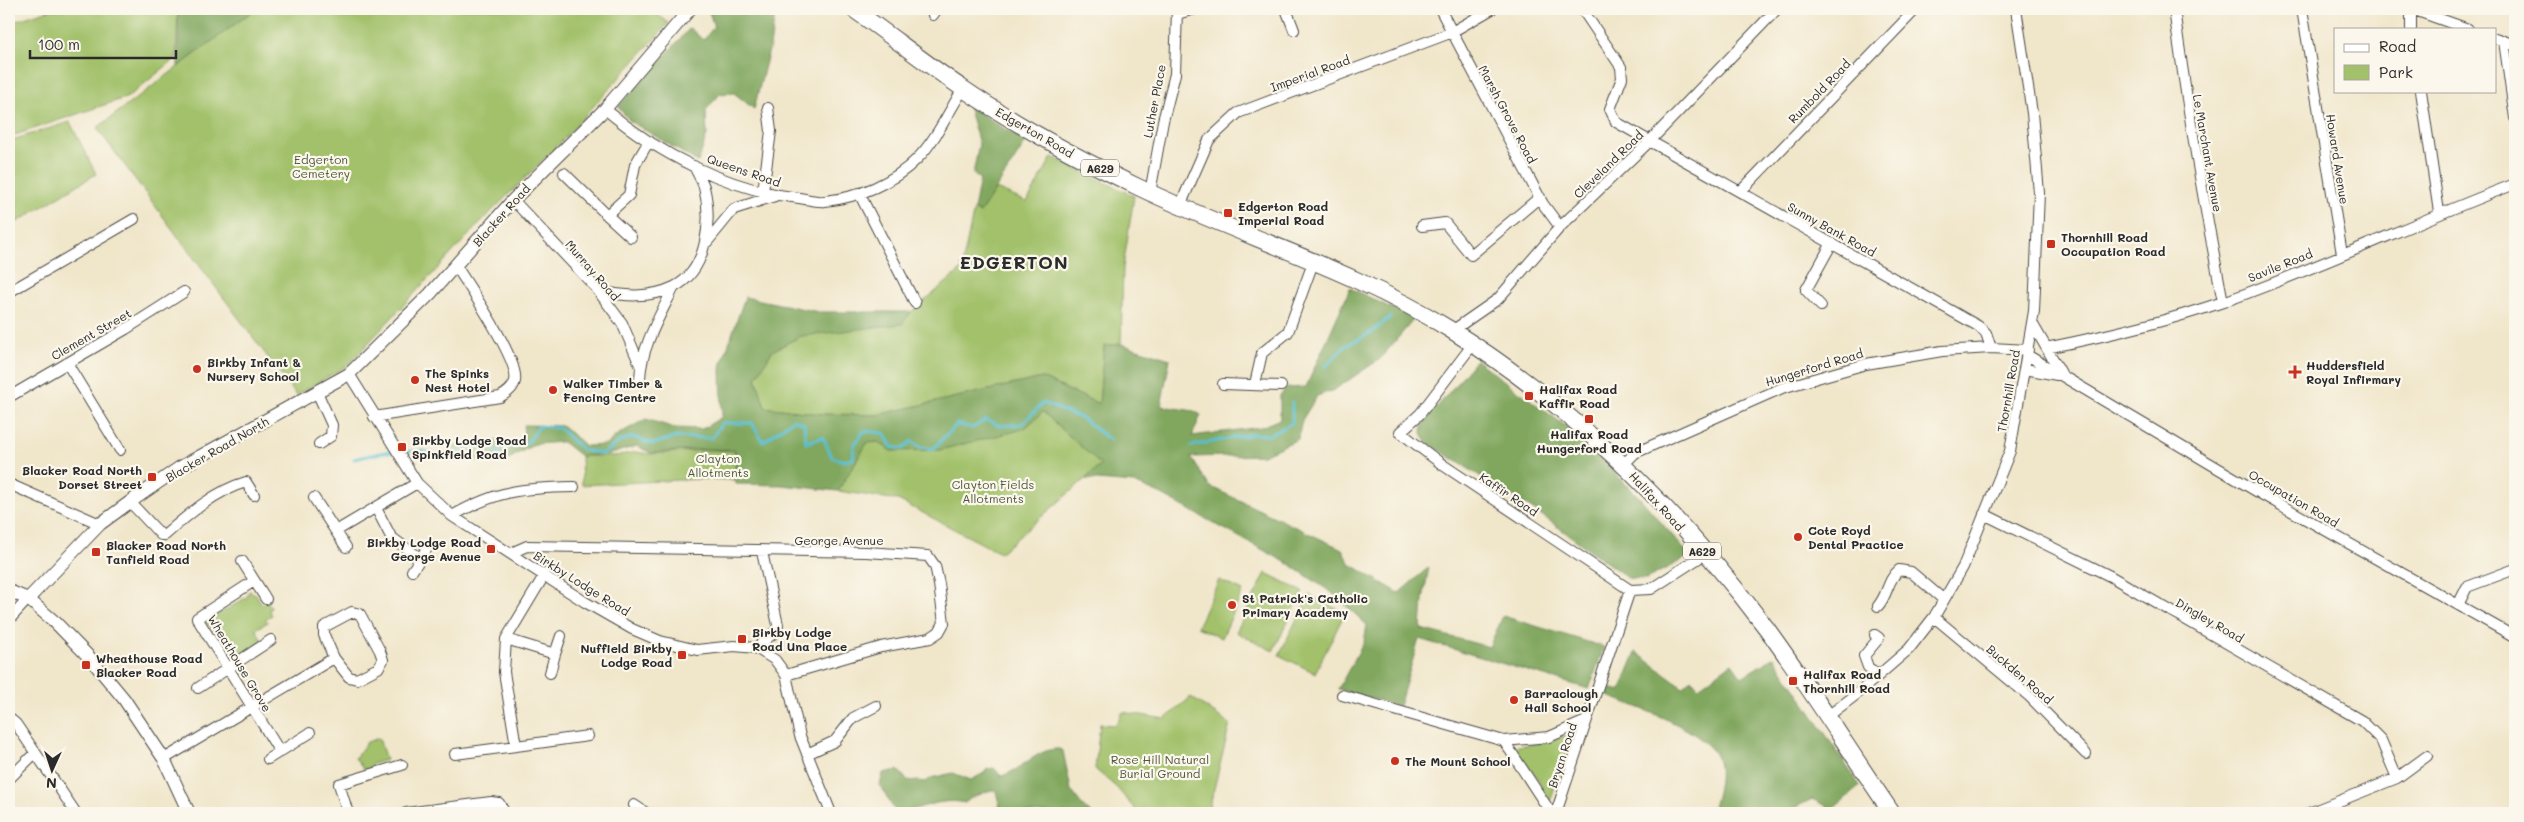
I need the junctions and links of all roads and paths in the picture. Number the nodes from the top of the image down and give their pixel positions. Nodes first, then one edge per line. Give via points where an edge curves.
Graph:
1 (690, 9) edge
2 (853, 9) edge
3 (1195, 9) edge
4 (1286, 9) edge
5 (1440, 9) edge
6 (1492, 9) edge
7 (1582, 9) edge
8 (1777, 9) edge
9 (1916, 9) edge
10 (2016, 9) edge
11 (2174, 9) edge
12 (2302, 9) edge
13 (2411, 9) edge
14 (1177, 11) edge
15 (2411, 28) edge
16 (2465, 28) edge
17 (1294, 30) dead end
18 (1450, 32) junction
19 (2500, 40) edge
20 (2515, 45) edge
21 (962, 89) junction
22 (2420, 92) edge
23 (768, 108) dead end
24 (605, 109) junction
25 (2515, 118) edge
26 (649, 141) junction
27 (1649, 142) junction
28 (694, 166) junction
29 (564, 173) dead end
30 (2515, 184) edge
31 (763, 192) junction
32 (1740, 192) junction
33 (859, 193) junction
34 (1150, 193) junction
35 (776, 195) junction
36 (1540, 198) junction
37 (513, 200) junction
38 (1180, 206) junction
39 (2439, 212) junction
40 (607, 215) junction
41 (134, 219) dead end
42 (1422, 226) dead end
43 (1560, 227) junction
44 (631, 237) dead end
45 (1832, 243) junction
46 (703, 248) junction
47 (2342, 254) junction
48 (1314, 260) junction
49 (456, 266) junction
50 (674, 287) junction
51 (1369, 287) joint
52 (598, 291) junction
53 (9, 292) edge
54 (184, 292) dead end
55 (2223, 302) junction
56 (915, 303) dead end
57 (1820, 306) dead end
58 (2032, 323) junction
59 (1452, 330) junction
60 (1473, 344) junction
61 (1991, 348) junction
62 (2046, 348) junction
63 (2027, 352) junction
64 (67, 363) junction
65 (640, 365) junction
66 (2025, 369) junction
67 (349, 374) junction
68 (2063, 376) junction
69 (640, 379) dead end
70 (1223, 384) dead end
71 (1255, 384) junction
72 (1281, 386) dead end
73 (317, 392) junction
74 (9, 397) edge
75 (296, 403) joint
76 (374, 417) junction
77 (319, 444) dead end
78 (120, 450) dead end
79 (1624, 464) junction
80 (417, 483) junction
81 (9, 484) edge
82 (574, 487) dead end
83 (254, 494) dead end
84 (314, 498) dead end
85 (130, 502) junction
86 (376, 508) junction
87 (1984, 514) junction
88 (452, 516) junction
89 (100, 524) junction
90 (336, 531) junction
91 (430, 544) dead end
92 (346, 547) dead end
93 (762, 552) junction
94 (511, 553) junction
95 (1705, 554) junction
96 (420, 558) junction
97 (242, 562) dead end
98 (2515, 569) edge
99 (412, 571) dead end
100 (546, 574) junction
101 (254, 581) junction
102 (1630, 590) junction
103 (9, 591) edge
104 (28, 599) junction
105 (266, 599) dead end
106 (1944, 600) junction
107 (2458, 605) junction
108 (1878, 606) dead end
109 (1934, 617) junction
110 (9, 620) edge
111 (1875, 635) dead end
112 (561, 636) dead end
113 (2515, 637) edge
114 (506, 639) junction
115 (271, 640) dead end
116 (756, 648) junction
117 (555, 654) junction
118 (334, 658) junction
119 (228, 668) junction
120 (550, 673) dead end
121 (786, 675) junction
122 (1878, 676) junction
123 (198, 688) dead end
124 (1342, 695) dead end
125 (876, 706) dead end
126 (252, 708) junction
127 (1828, 716) junction
128 (9, 718) edge
129 (1586, 721) junction
130 (310, 733) dead end
131 (588, 736) dead end
132 (1504, 741) junction
133 (516, 746) junction
134 (280, 752) junction
135 (35, 753) junction
136 (455, 754) dead end
137 (807, 754) junction
138 (2086, 754) dead end
139 (2427, 756) dead end
140 (164, 759) junction
141 (268, 759) dead end
142 (402, 765) dead end
143 (2397, 778) junction
144 (9, 779) edge
145 (634, 805) dead end
146 (76, 813) edge
147 (189, 813) edge
148 (348, 813) edge
149 (406, 813) edge
150 (505, 813) edge
151 (646, 813) edge
152 (831, 813) edge
153 (1551, 813) edge
154 (1556, 813) edge
155 (1892, 813) edge
156 (2310, 813) edge

1 - 24 street, Blacker Road
2 - 21 highway, Edgerton Road / A629
3 - 14 street
4 - 17 street
5 - 18 street, Marsh Grove Road
6 - 18 street, Imperial Road
7 - 27 street, Sunny Bank Road via 1622,67 1622,78 1610,109 1616,122
8 - 27 street, Cleveland Road
9 - 32 street, Rumbold Road
10 - 58 street, Thornhill Road via 2032,113 2038,193 2037,269
11 - 55 street, Le Marchant Avenue via 2199,178
12 - 47 street, Howard Avenue
13 - 15 street
13 - 16 street
14 - 34 street, Luther Place via 1174,74
18 - 36 street, Marsh Grove Road
18 - 38 street, Imperial Road via 1238,113 1208,140
19 - 20 street
19 - 25 street
21 - 33 street, Queens Road via 917,158 887,181
21 - 34 highway, Edgerton Road / A629 via 1067,152
22 - 39 street
23 - 31 street via 771,130
24 - 26 street, Queens Road
24 - 37 street, Blacker Road
26 - 28 street, Queens Road
26 - 40 street via 634,165 629,195
27 - 32 street, Sunny Bank Road
27 - 43 street, Cleveland Road
28 - 31 street, Queens Road
28 - 46 street via 704,186 707,208 708,227
29 - 40 street
30 - 39 street, Savile Road
31 - 35 street, Queens Road
32 - 45 street, Sunny Bank Road
33 - 35 street, Queens Road via 824,201
33 - 56 street
34 - 38 highway, Edgerton Road / A629
35 - 46 street via 734,209
36 - 42 street via 1471,255 1445,223
36 - 43 street, Marsh Grove Road
37 - 49 street, Blacker Road
37 - 52 street, Murray Road
38 - 48 highway, Edgerton Road / A629
39 - 47 street, Savile Road
40 - 44 street
41 - 53 street
43 - 59 street, Cleveland Road via 1498,298
45 - 57 street via 1806,290
45 - 61 street, Sunny Bank Road via 1978,326 1990,340
46 - 50 street via 695,268
47 - 55 street, Savile Road
48 - 51 highway, Edgerton Road / A629
48 - 71 street via 1288,332 1262,352
49 - 67 street, Blacker Road
49 - 76 street via 503,344 514,369 515,380 510,391 500,397
50 - 52 street via 627,297
50 - 65 street
51 - 59 highway, Halifax Road / A629
52 - 65 street, Murray Road via 622,323
54 - 64 street, Clement Street
55 - 62 street, Savile Road via 2129,331
58 - 62 street, Occupation Road
58 - 63 street, Thornhill Road
59 - 60 highway, Halifax Road / A629
60 - 79 highway, Halifax Road / A629 via 1550,401
60 - 102 street, Kaffir Road via 1420,414 1400,432 1443,465
61 - 63 street, Hungerford Road
61 - 79 street, Hungerford Road via 1942,351 1866,364 1782,388 1635,453
62 - 68 street, Occupation Road
63 - 66 street, Thornhill Road
63 - 68 street, Occupation Road
64 - 74 street, Clement Street
64 - 78 street
65 - 69 street
66 - 68 street, Occupation Road
66 - 87 street, Thornhill Road via 2010,451
67 - 73 street, Blacker Road
67 - 76 street, Birkby Lodge Road
68 - 107 street, Occupation Road
70 - 71 street
71 - 72 street
73 - 75 street, Blacker Road
73 - 77 street via 332,425 331,436
75 - 85 street, Blacker Road North via 179,468
76 - 80 street, Birkby Lodge Road
79 - 95 highway, Halifax Road / A629
80 - 86 street
80 - 88 street, Birkby Lodge Road
81 - 89 street
82 - 88 street via 518,489 482,499
83 - 85 street via 246,482 234,486 199,506 165,535 161,535
84 - 90 street
85 - 89 street, Blacker Road North
86 - 90 street
86 - 96 street via 391,537
87 - 106 street, Thornhill Road via 1963,567
87 - 143 street, Dingley Road via 2110,576 2362,721 2380,740
88 - 94 street, Birkby Lodge Road
89 - 104 street, Blacker Road North
90 - 92 street
91 - 96 street
93 - 94 street, George Avenue via 527,546
93 - 116 street via 778,625 776,631
93 - 121 street, George Avenue via 866,552 928,556 935,566 939,584 944,623 930,638 881,647
94 - 100 street, Birkby Lodge Road
95 - 102 street via 1651,589
95 - 127 highway, Halifax Road / A629 via 1766,627
96 - 99 street
97 - 101 street
98 - 107 street via 2467,588
100 - 114 street
100 - 116 street, Birkby Lodge Road via 585,602 660,641 697,650 734,646
101 - 105 street
101 - 119 street, Wheathouse Grove via 197,618
102 - 129 street, Bryan Road
103 - 104 street
104 - 110 street, Blacker Road North
104 - 140 street via 90,658 124,700
106 - 108 street via 1911,572 1899,570 1891,577 1885,598
106 - 109 street, Thornhill Road
107 - 113 street, Occupation Road
109 - 122 street, Thornhill Road via 1909,649
109 - 138 street, Buckden Road via 2030,697
111 - 122 street via 1879,638 1864,656 1868,667
112 - 117 street
114 - 117 street
114 - 133 street via 504,672
115 - 119 street
116 - 121 street via 775,660
117 - 120 street
118 - 118 street via 324,627 352,612 360,614 383,660 378,668 357,679 349,677
118 - 126 street
119 - 123 street
119 - 126 street, Wheathouse Grove
121 - 137 street
122 - 127 street, Thornhill Road
124 - 132 street
125 - 137 street via 854,718 835,741
126 - 134 street, Wheathouse Grove
126 - 140 street
127 - 155 highway, Halifax Road / A629
128 - 135 street
129 - 132 street via 1549,737
129 - 154 street, Bryan Road
130 - 134 street
131 - 133 street
132 - 153 street
133 - 136 street
134 - 141 street
135 - 144 street
135 - 146 street
137 - 152 street
139 - 143 street
140 - 147 street
142 - 148 street via 339,784
143 - 156 street
145 - 151 street
149 - 150 street via 491,802 499,803

